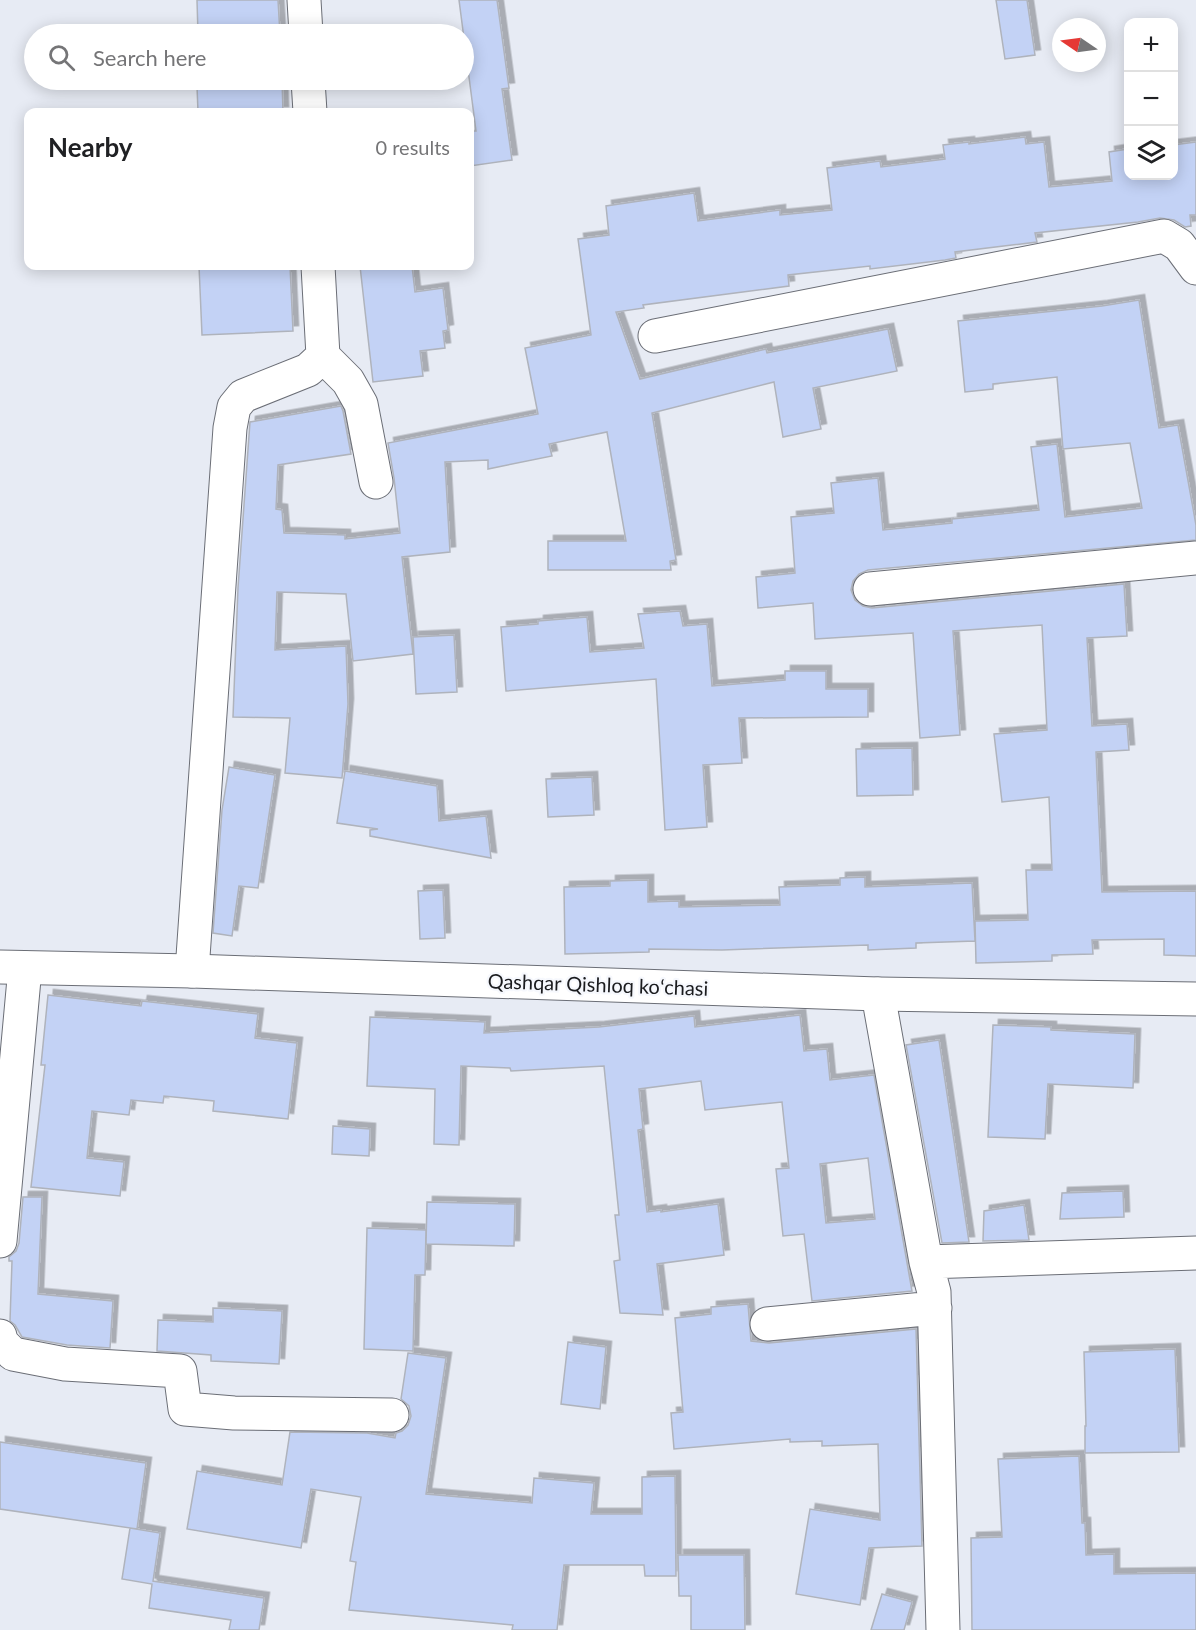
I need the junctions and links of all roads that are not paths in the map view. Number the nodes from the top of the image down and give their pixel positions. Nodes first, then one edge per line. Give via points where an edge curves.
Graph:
1 (304, 0) edge
2 (305, 24) edge
3 (309, 90) edge
4 (310, 108) edge
5 (1196, 268) edge
6 (318, 270) edge
7 (655, 336) dead end
8 (323, 356) junction
9 (376, 482) dead end
10 (1196, 558) edge
11 (870, 590) dead end
12 (12, 968) edge
13 (192, 971) junction
14 (878, 994) junction
15 (1196, 999) edge
16 (0, 1241) edge
17 (1196, 1253) edge
18 (926, 1262) junction
19 (935, 1308) junction
20 (767, 1324) dead end
21 (0, 1336) edge
22 (392, 1415) dead end
23 (943, 1630) edge

1 - 2 street
3 - 4 street
5 - 7 street via 1179,245 1164,236
6 - 8 street
8 - 9 street via 348,381 361,404
8 - 13 street via 308,370 243,396 234,407
10 - 11 street
12 - 13 street, Qashqar Qishloq koʻchasi
12 - 16 street
13 - 14 street, Qashqar Qishloq koʻchasi
14 - 15 street, Qashqar Qishloq koʻchasi
14 - 18 street
17 - 18 street
18 - 19 street
19 - 20 street
19 - 23 street
21 - 22 street via 14,1354 64,1364 180,1371 185,1409

